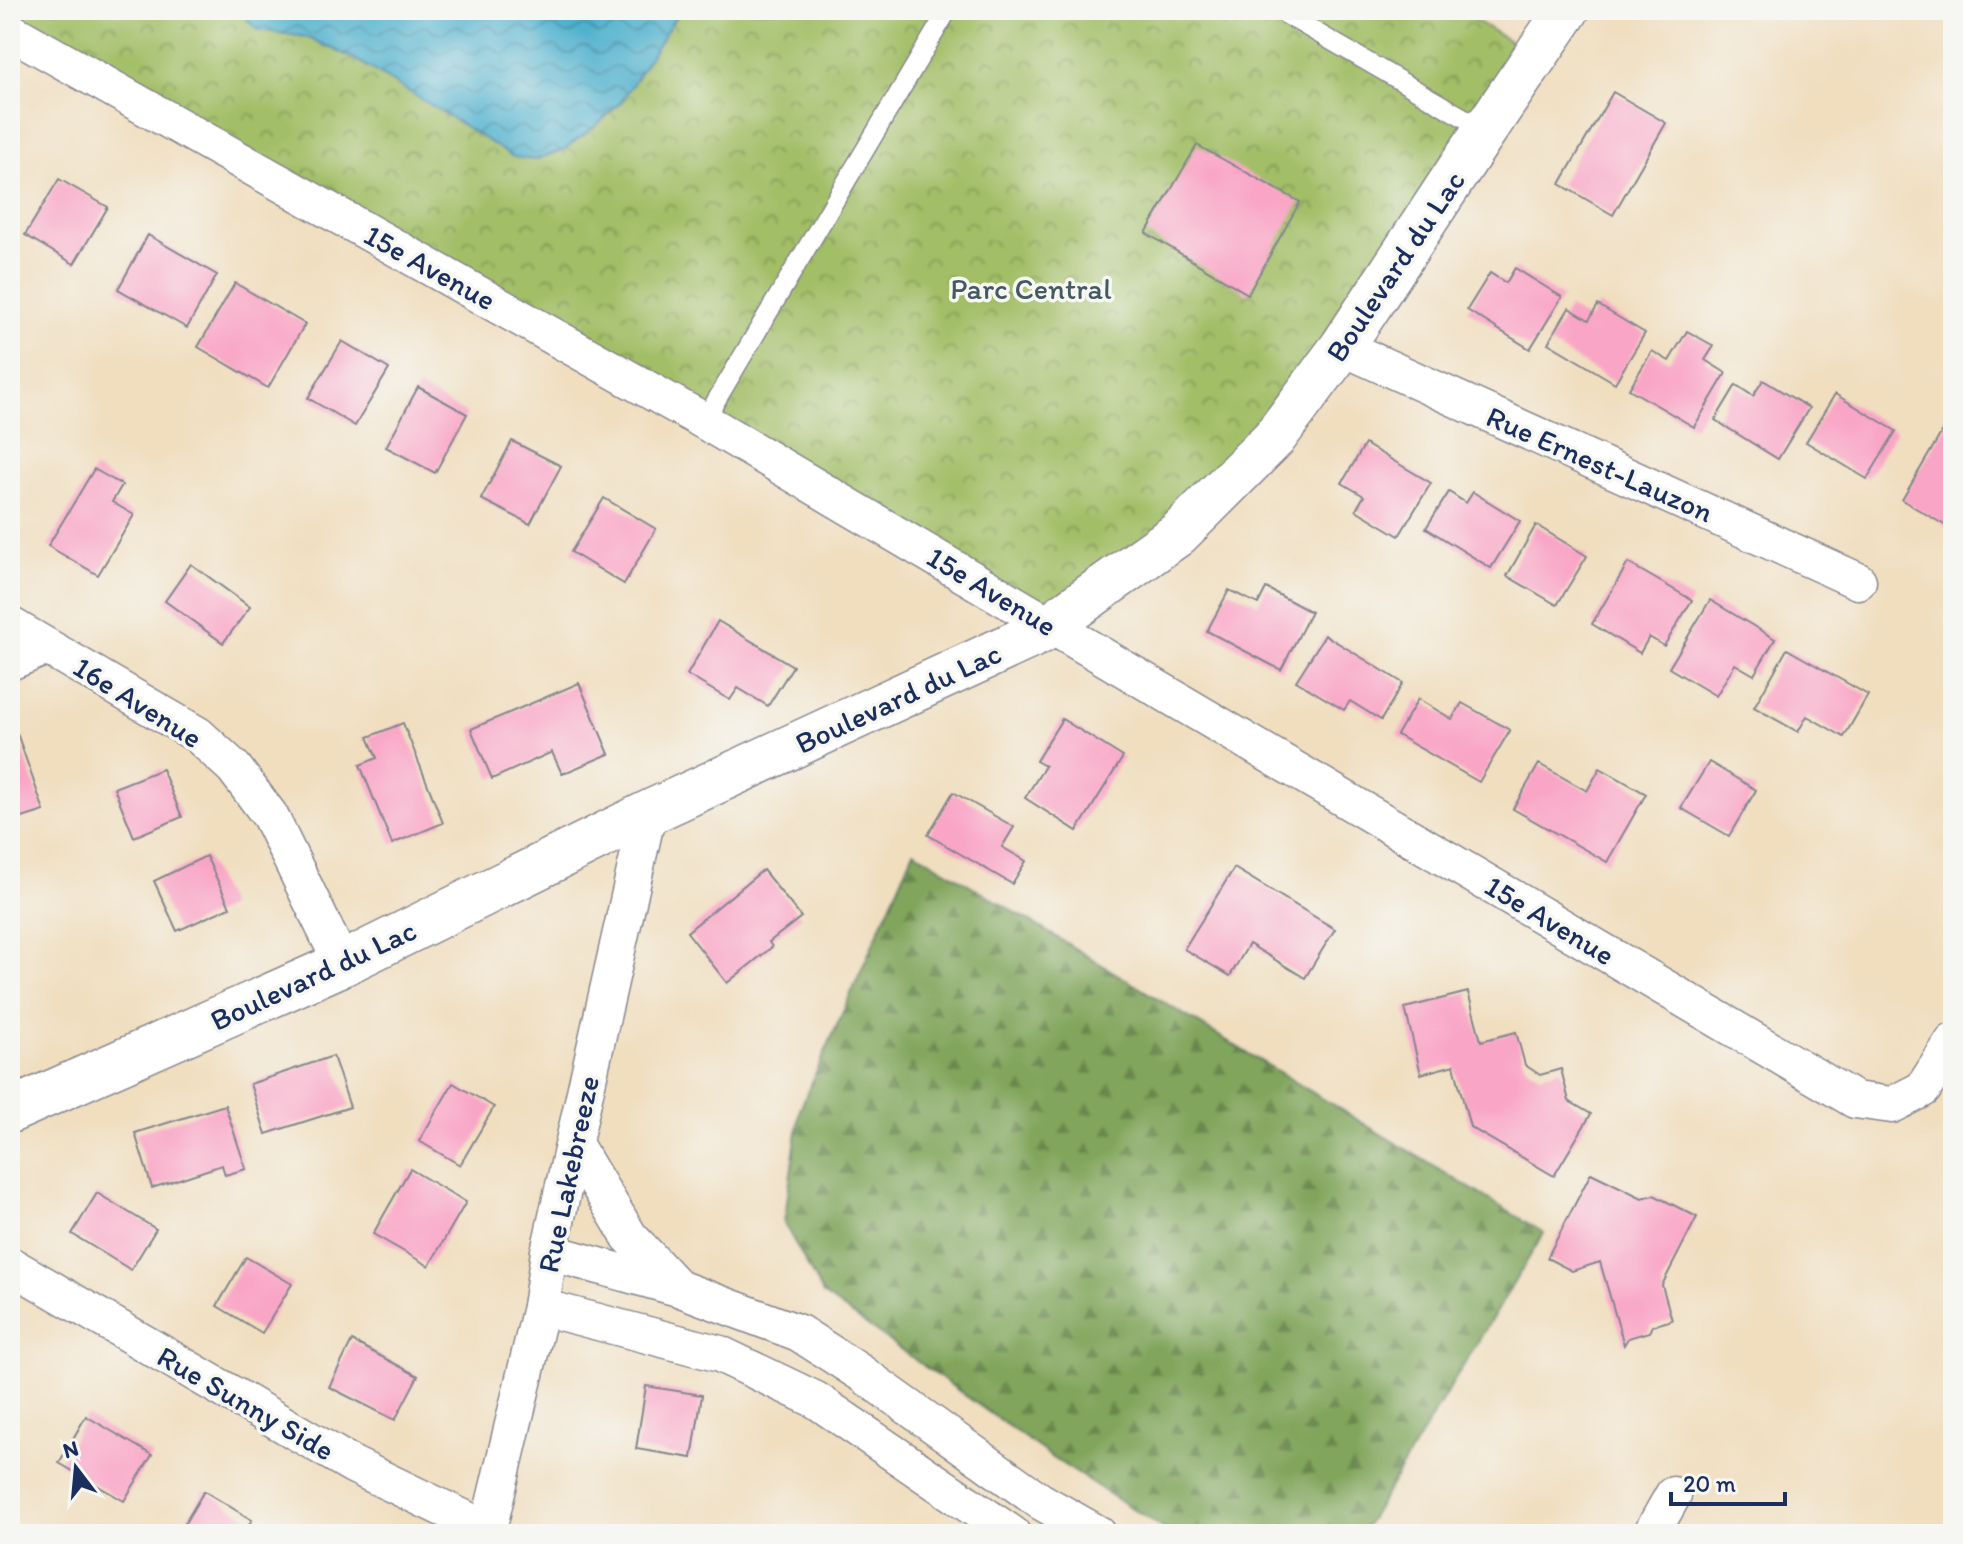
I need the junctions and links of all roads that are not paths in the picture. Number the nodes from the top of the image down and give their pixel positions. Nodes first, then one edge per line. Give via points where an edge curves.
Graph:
1 (948, 10) edge
2 (1278, 10) edge
3 (1567, 10) edge
4 (10, 31) edge
5 (1485, 130) junction
6 (1342, 347) junction
7 (704, 421) junction
8 (1858, 581) dead end
9 (10, 625) edge
10 (1049, 625) junction
11 (46, 647) junction
12 (10, 662) edge
13 (648, 813) junction
14 (342, 964) junction
15 (1953, 1042) edge
16 (10, 1111) edge
17 (574, 1144) junction
18 (549, 1252) junction
19 (10, 1265) edge
20 (678, 1288) junction
21 (541, 1307) junction
22 (1673, 1495) dead end
23 (488, 1532) edge
24 (1012, 1534) edge
25 (1098, 1534) edge
26 (1651, 1534) edge

1 - 7 lane
2 - 5 lane
3 - 5 street, Boulevard du Lac
4 - 7 street, 15e Avenue
5 - 6 street, Boulevard du Lac
6 - 8 street, Rue Ernest-Lauzon
6 - 10 street, Boulevard du Lac via 1274,438 1178,534
7 - 10 street, 15e Avenue
9 - 11 street, 16e Avenue
10 - 13 street, Boulevard du Lac
10 - 15 street, 15e Avenue via 1855,1100 1892,1105 1923,1089
11 - 12 street
11 - 14 street, 16e Avenue via 198,735 234,768 270,816
13 - 14 street, Boulevard du Lac
13 - 17 street, Rue Lakebreeze
14 - 16 street, Boulevard du Lac
17 - 18 street, Rue Lakebreeze
17 - 20 street via 629,1236
18 - 20 street
18 - 21 street, Rue Lakebreeze
19 - 23 street, Rue Sunny Side via 353,1465
20 - 25 street via 799,1333 1040,1501
21 - 23 street, Rue Lakebreeze
21 - 24 street via 720,1354 816,1400
22 - 26 street

